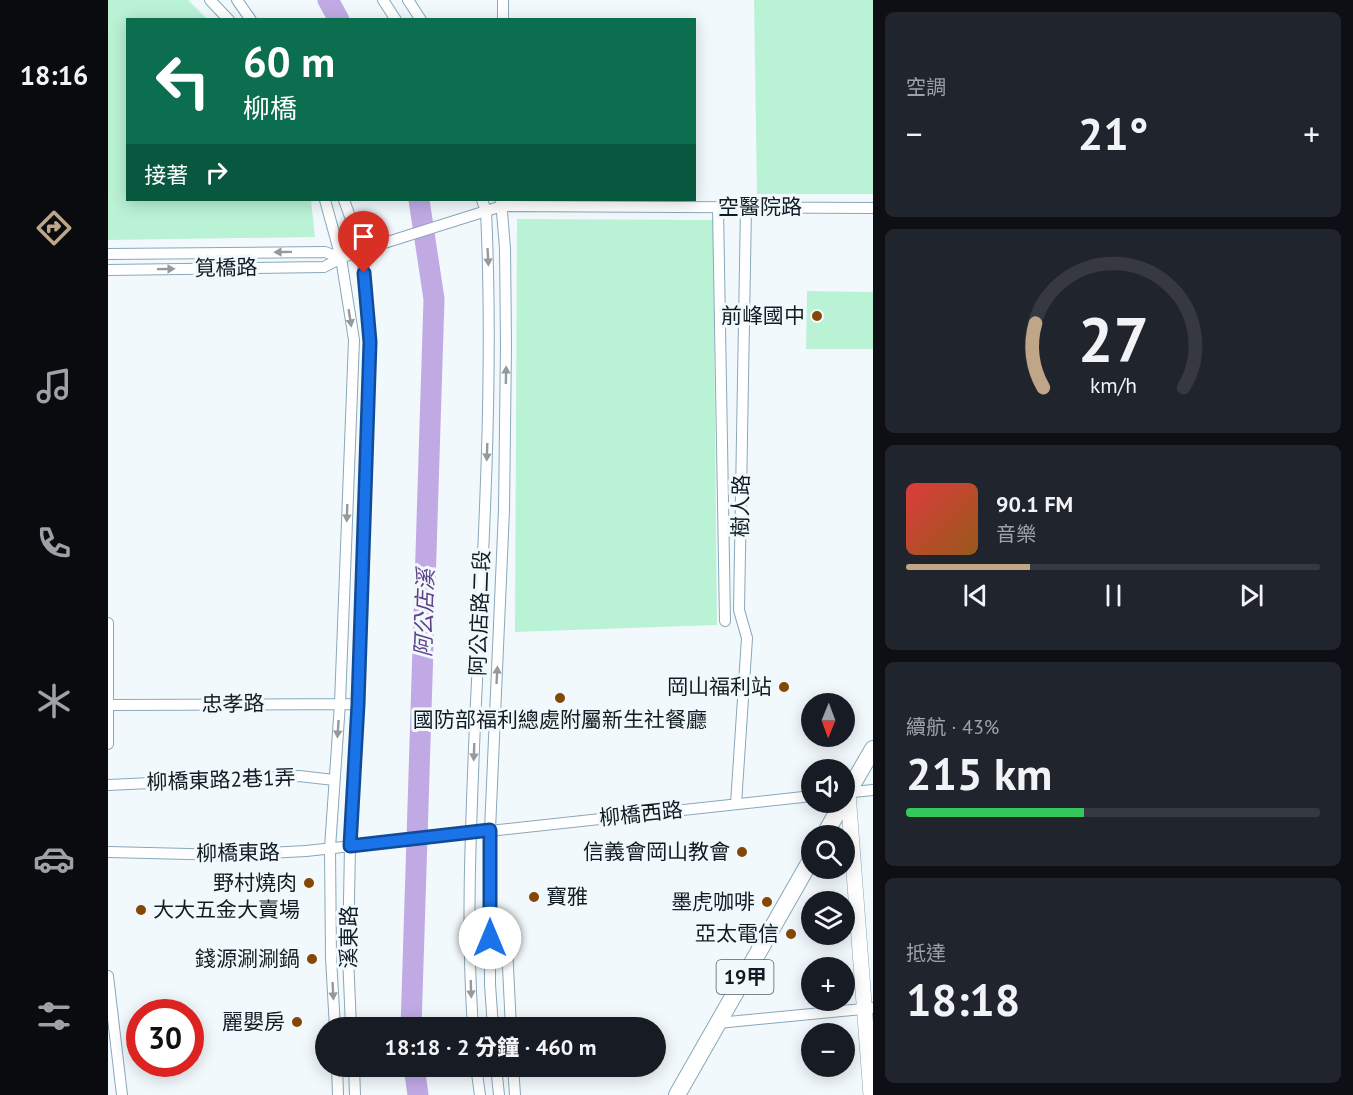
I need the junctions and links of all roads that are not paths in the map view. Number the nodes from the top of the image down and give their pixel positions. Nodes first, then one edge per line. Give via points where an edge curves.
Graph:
1 (210, 0) edge
2 (237, 0) edge
3 (383, 0) edge
4 (408, 0) edge
5 (503, 0) edge
6 (227, 18) edge
7 (250, 18) edge
8 (395, 18) edge
9 (421, 18) edge
10 (503, 18) edge
11 (325, 201) edge
12 (344, 201) edge
13 (482, 201) edge
14 (502, 202) edge
15 (718, 207) junction
16 (746, 207) junction
17 (873, 208) edge
18 (486, 211) junction
19 (362, 250) junction
20 (108, 254) edge
21 (341, 258) junction
22 (108, 270) edge
23 (722, 405) junction
24 (742, 405) junction
25 (485, 509) junction
26 (504, 510) junction
27 (725, 621) dead end
28 (108, 623) edge
29 (479, 631) junction
30 (500, 632) junction
31 (340, 703) junction
32 (358, 704) junction
33 (109, 705) edge
34 (108, 744) edge
35 (873, 749) edge
36 (334, 780) junction
37 (855, 780) edge
38 (108, 785) edge
39 (873, 790) edge
40 (855, 794) edge
41 (801, 797) edge
42 (736, 804) junction
43 (847, 813) edge
44 (490, 830) junction
45 (471, 833) junction
46 (456, 834) joint
47 (350, 846) junction
48 (330, 848) junction
49 (108, 852) edge
50 (801, 877) edge
51 (506, 926) dead end
52 (108, 976) edge
53 (869, 1008) edge
54 (334, 1017) edge
55 (351, 1017) edge
56 (472, 1017) edge
57 (492, 1017) edge
58 (510, 1017) edge
59 (718, 1023) junction
60 (337, 1077) edge
61 (354, 1077) edge
62 (478, 1077) edge
63 (497, 1077) edge
64 (514, 1077) edge
65 (122, 1095) edge
66 (338, 1095) edge
67 (355, 1095) edge
68 (480, 1095) edge
69 (499, 1095) edge
70 (515, 1095) edge
71 (677, 1095) edge
72 (871, 1095) edge

1 - 6 street
2 - 7 street
3 - 8 street
4 - 9 street
5 - 10 street
11 - 21 street, 溪東路
12 - 19 street, 溪東路
13 - 18 street, 阿公店路二段
14 - 15 street, 空醫院路
14 - 18 street, 空醫院路
26 -> 14 street, 阿公店路二段 via 507,345
15 - 16 street, 空醫院路
15 - 23 street
16 - 17 street, 空醫院路
16 - 24 street, 樹人路
18 - 19 street, 筧橋路
18 -> 25 street, 阿公店路二段 via 489,366
19 - 21 street, 筧橋路
19 - 32 street, 溪東路 via 370,342
21 -> 20 street, 筧橋路 via 325,252
22 -> 21 street, 筧橋路 via 324,267
21 -> 31 street, 溪東路 via 354,340
23 - 24 street
23 - 27 street
24 - 42 street, 樹人路 via 739,610 747,638
25 - 26 street
25 - 29 street, 阿公店路二段
26 - 30 street, 阿公店路二段
28 - 33 street
29 - 30 street
29 -> 45 street, 阿公店路二段
44 -> 30 street, 阿公店路二段
31 - 32 street, 忠孝路
31 - 33 street, 忠孝路
31 -> 36 street, 溪東路
32 - 47 street, 溪東路
33 - 34 street
35 - 37 main road
36 - 38 street, 柳橋東路2巷1弄 via 299,776
36 - 48 street, 溪東路
39 - 40 street
41 - 42 street, 柳橋西路
42 - 44 street, 柳橋西路
43 - 53 main road
44 - 45 street, 柳橋西路
44 - 57 street, 阿公店路二段
45 - 46 street, 柳橋西路
45 -> 56 street, 阿公店路二段
46 - 47 street, 柳橋東路
47 - 48 street, 柳橋東路
47 - 55 street, 溪東路
48 - 49 street, 柳橋東路 via 229,855
48 -> 54 street, 溪東路
50 - 59 main road, 19甲
51 - 58 street
52 - 65 street
53 - 59 street
53 - 72 main road
59 - 71 main road, 19甲
60 - 66 street
61 - 67 street
62 - 68 street
63 - 69 street
64 - 70 street

